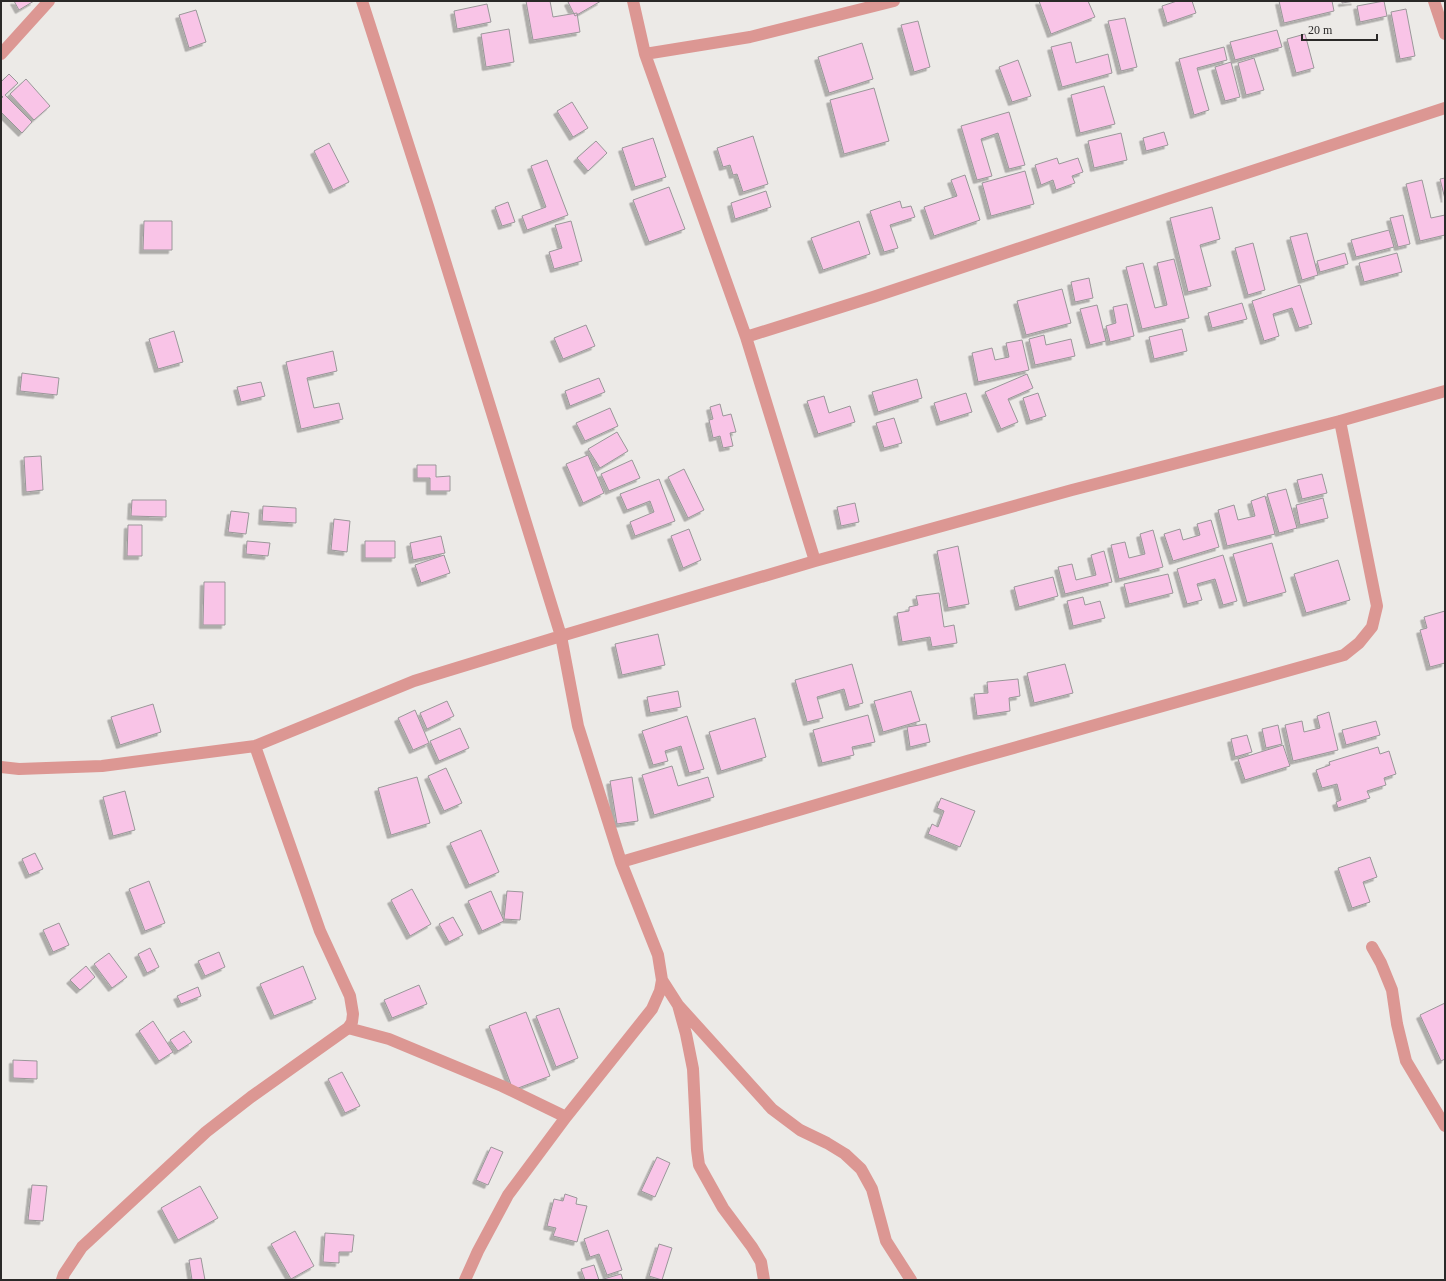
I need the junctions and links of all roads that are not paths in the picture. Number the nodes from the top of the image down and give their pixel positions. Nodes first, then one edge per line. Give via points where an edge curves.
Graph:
1 (49, 1) edge
2 (362, 1) edge
3 (633, 1) edge
4 (894, 1) edge
5 (1434, 1) edge
6 (1445, 34) edge
7 (1, 54) edge
8 (645, 54) junction
9 (1445, 108) edge
10 (746, 337) junction
11 (1445, 391) edge
12 (1340, 421) junction
13 (815, 561) junction
14 (561, 636) junction
15 (255, 746) junction
16 (1, 767) edge
17 (621, 862) junction
18 (1372, 947) dead end
19 (662, 980) junction
20 (678, 1005) junction
21 (348, 1028) junction
22 (566, 1117) junction
23 (1445, 1126) edge
24 (62, 1280) edge
25 (465, 1280) edge
26 (764, 1280) edge
27 (911, 1280) edge

1 - 7 street
2 - 14 street
3 - 8 street
4 - 8 street via 750,37
5 - 6 street
8 - 10 street
9 - 10 street
10 - 13 street
11 - 12 street
12 - 13 street via 1072,490
12 - 17 street via 1377,606 1372,627 1359,643 1344,655
13 - 14 street
14 - 15 street via 414,681
14 - 17 street via 578,726
15 - 16 street via 102,766 20,769
15 - 21 street via 320,931 350,996 353,1014
17 - 19 street via 658,955
18 - 23 street via 1392,990 1406,1061
19 - 20 street
19 - 22 street via 652,1009
20 - 26 street via 693,1069 700,1164 723,1208 761,1262
20 - 27 street via 772,1109 800,1130 845,1154 861,1169 872,1189 886,1241
21 - 22 street via 389,1039 502,1086
21 - 24 street via 206,1132 82,1247
22 - 25 street via 508,1195

